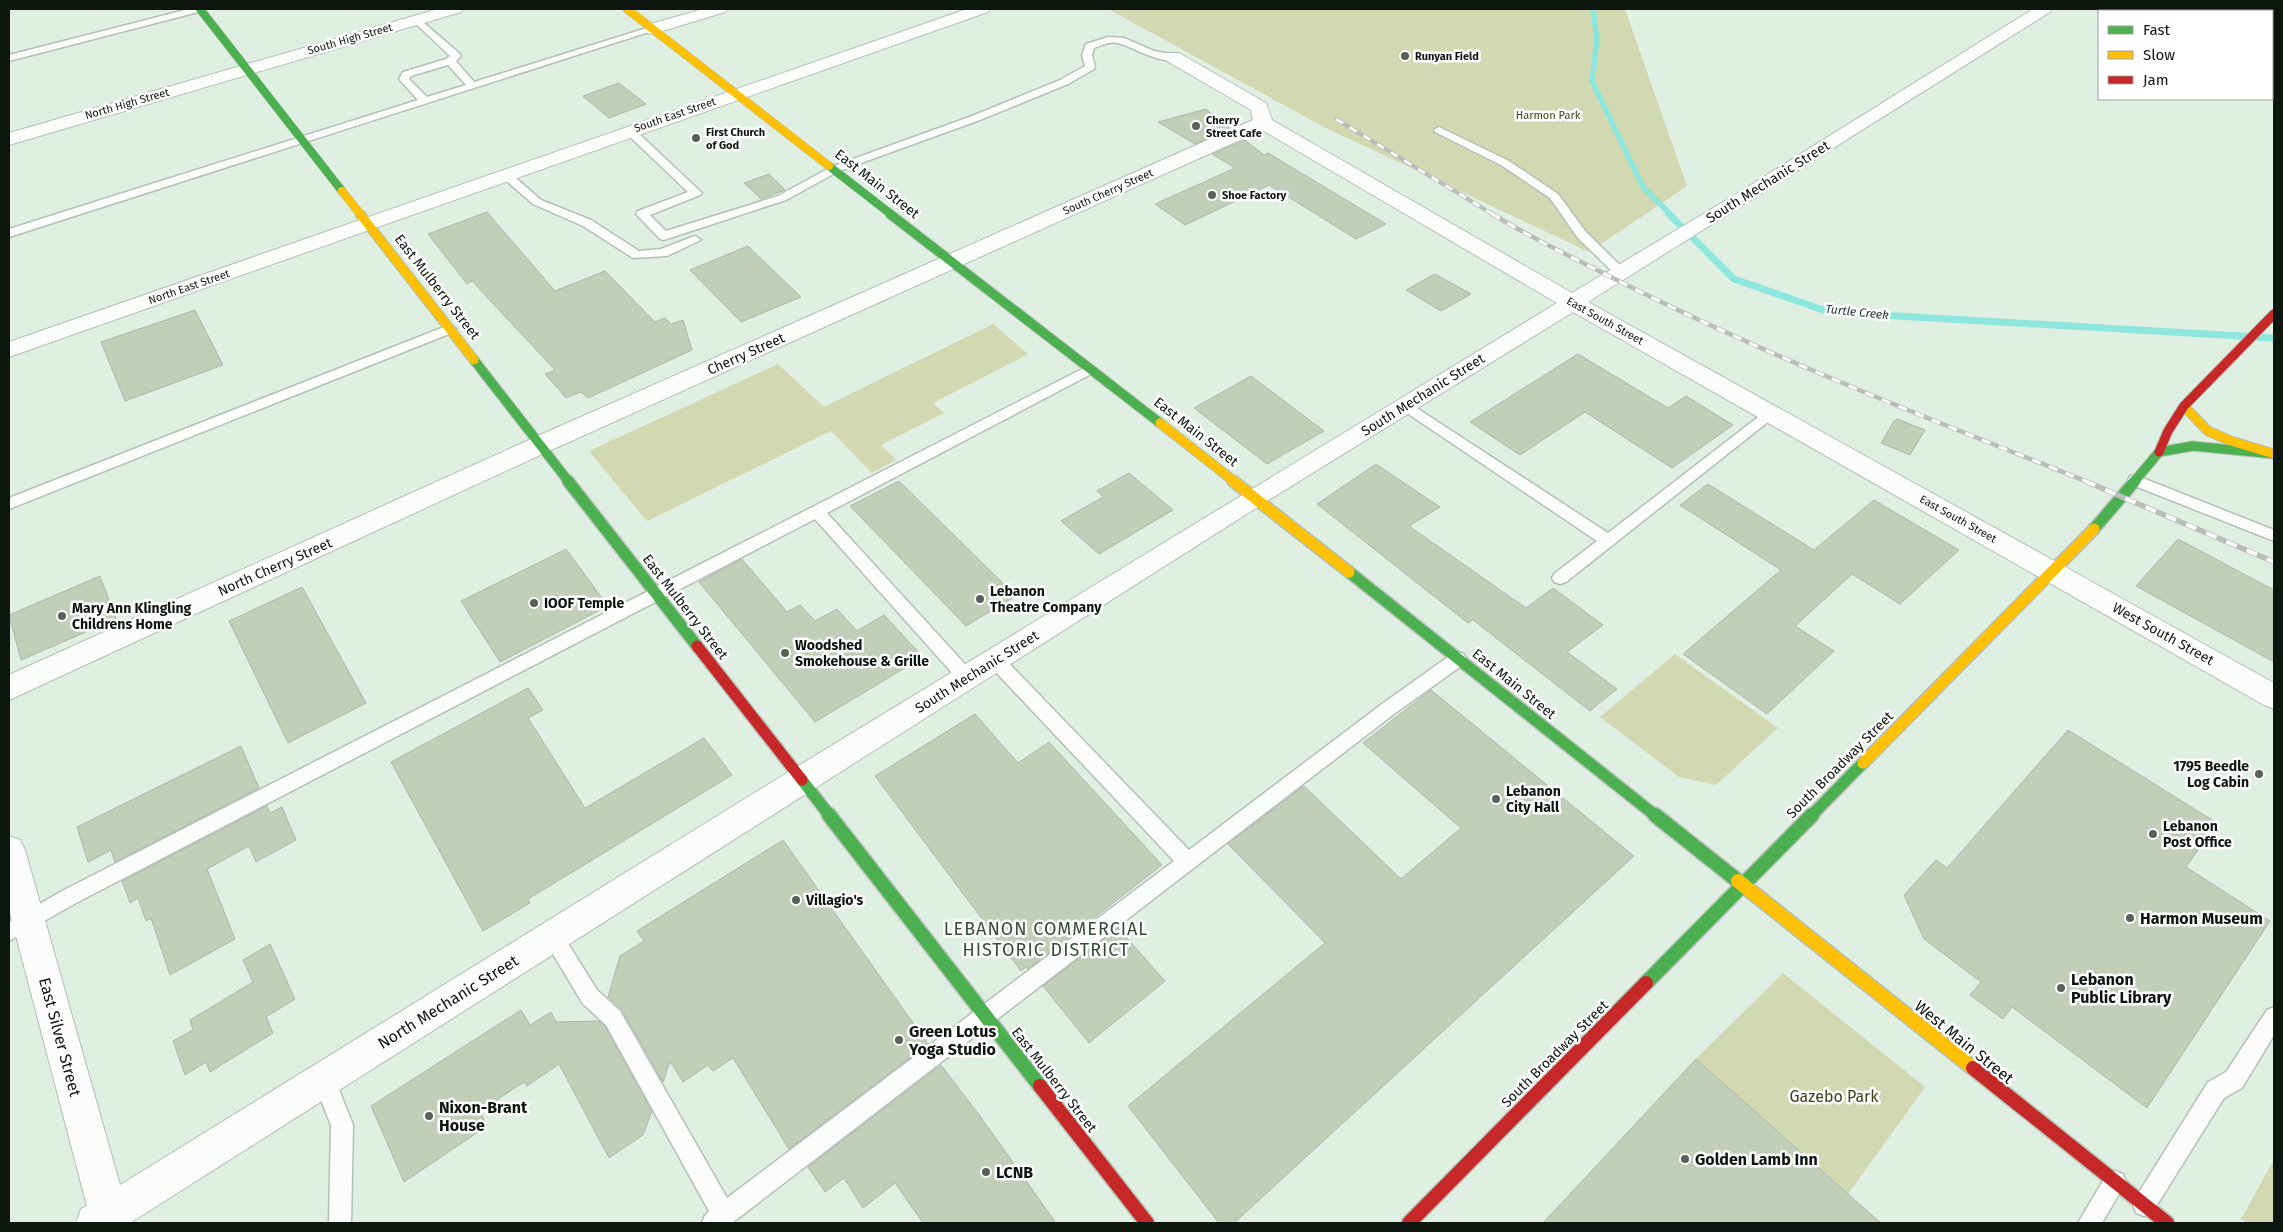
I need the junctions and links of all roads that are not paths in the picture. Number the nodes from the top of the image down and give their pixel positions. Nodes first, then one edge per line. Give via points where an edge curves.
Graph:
1 (199, 9) edge
2 (454, 9) edge
3 (627, 9) edge
4 (719, 9) edge
5 (982, 9) edge
6 (2044, 9) edge
7 (417, 20) junction
8 (653, 29) junction
9 (10, 54) edge
10 (1173, 57) joint
11 (450, 62) junction
12 (246, 70) junction
13 (472, 86) junction
14 (736, 94) junction
15 (425, 101) junction
16 (1263, 123) junction
17 (1438, 130) dead end
18 (630, 131) junction
19 (9, 139) edge
20 (302, 140) junction
21 (835, 170) junction
22 (506, 175) junction
23 (369, 224) junction
24 (9, 233) edge
25 (695, 240) dead end
26 (953, 262) junction
27 (1631, 267) junction
28 (1572, 303) junction
29 (2274, 314) edge
30 (449, 329) junction
31 (9, 350) edge
32 (1090, 369) junction
33 (1406, 406) junction
34 (2184, 406) junction
35 (1771, 414) junction
36 (540, 445) junction
37 (2159, 452) junction
38 (2274, 454) edge
39 (2135, 480) junction
40 (1255, 497) junction
41 (9, 504) edge
42 (817, 512) junction
43 (2274, 536) edge
44 (1607, 540) junction
45 (2052, 571) junction
46 (1560, 578) dead end
47 (657, 595) junction
48 (1458, 659) junction
49 (996, 660) junction
50 (967, 678) junction
51 (9, 688) edge
52 (2274, 697) edge
53 (801, 780) junction
54 (9, 850) edge
55 (1188, 862) junction
56 (1742, 886) junction
57 (18, 926) edge
58 (552, 936) junction
59 (985, 1015) junction
60 (2274, 1017) edge
61 (324, 1080) junction
62 (2115, 1182) junction
63 (2144, 1205) junction
64 (718, 1219) edge
65 (105, 1220) edge
66 (340, 1223) edge
67 (1147, 1223) edge
68 (1409, 1223) edge
69 (2089, 1223) edge
70 (2167, 1223) edge

1 - 9 lane
1 - 12 main road, East Mulberry Street
2 - 7 street, South High Street
3 - 8 main road, East Main Street
4 - 8 street
5 - 14 street, South East Street
6 - 27 street, South Mechanic Street
7 - 11 lane via 456,56
7 - 12 street, South High Street
8 - 13 lane
8 - 14 main road, East Main Street
10 - 16 street via 1260,106
10 - 21 lane via 1152,54 1120,39 1105,40 1090,46 1087,55 1090,67 1064,82
11 - 13 lane
11 - 15 lane via 407,74 404,79
12 - 19 street, North High Street
12 - 20 main road, East Mulberry Street
13 - 15 lane
14 - 18 street, South East Street
14 - 21 main road, East Main Street
15 - 20 lane
16 - 26 street, South Cherry Street
16 - 28 street, East South Street
17 - 27 lane via 1505,162 1554,196 1582,235
18 - 21 lane via 696,193 642,214 664,236 782,198
18 - 22 street, South East Street
20 - 23 main road, East Mulberry Street
20 - 24 lane
21 - 26 main road, East Main Street
22 - 23 street, South East Street
22 - 25 lane via 537,202 587,223 637,255 663,253
23 - 30 main road, East Mulberry Street
23 - 31 street, North East Street
26 - 32 main road, East Main Street
26 - 36 street, Cherry Street
27 - 28 street, South Mechanic Street
28 - 33 street, South Mechanic Street
28 - 35 street, East South Street
29 - 34 main road, South Broadway Street
30 - 36 main road, East Mulberry Street
30 - 41 lane
32 - 40 main road, East Main Street
32 - 42 lane
33 - 40 street, South Mechanic Street
33 - 44 lane
34 - 37 main road, South Broadway Street
34 - 38 main road via 2208,431
35 - 44 lane
35 - 45 street, East South Street
36 - 47 main road, East Mulberry Street
36 - 51 street, North Cherry Street
37 - 38 main road via 2193,446
37 - 39 main road, South Broadway Street
39 - 43 lane
39 - 45 main road, South Broadway Street via 2095,528
40 - 48 main road, East Main Street
40 - 49 street, South Mechanic Street
42 - 47 lane
42 - 50 lane
44 - 46 lane
45 - 52 street, West South Street
45 - 56 main road, South Broadway Street
47 - 53 main road, East Mulberry Street
47 - 57 lane
48 - 55 lane
48 - 56 main road, East Main Street
49 - 50 street, South Mechanic Street
49 - 55 lane
50 - 53 street, South Mechanic Street
53 - 58 street, North Mechanic Street
53 - 59 main road, East Mulberry Street
54 - 57 street, East Silver Street
55 - 59 lane
56 - 62 main road, West Main Street
56 - 68 main road, South Broadway Street
57 - 65 street, East Silver Street
58 - 61 street, North Mechanic Street
58 - 64 lane via 584,990 613,1018
59 - 64 lane
59 - 67 main road, East Mulberry Street
60 - 63 lane via 2234,1080 2216,1090
61 - 65 street, North Mechanic Street
61 - 66 lane via 342,1125
62 - 63 main road, West Main Street
62 - 69 lane
63 - 70 main road, West Main Street

